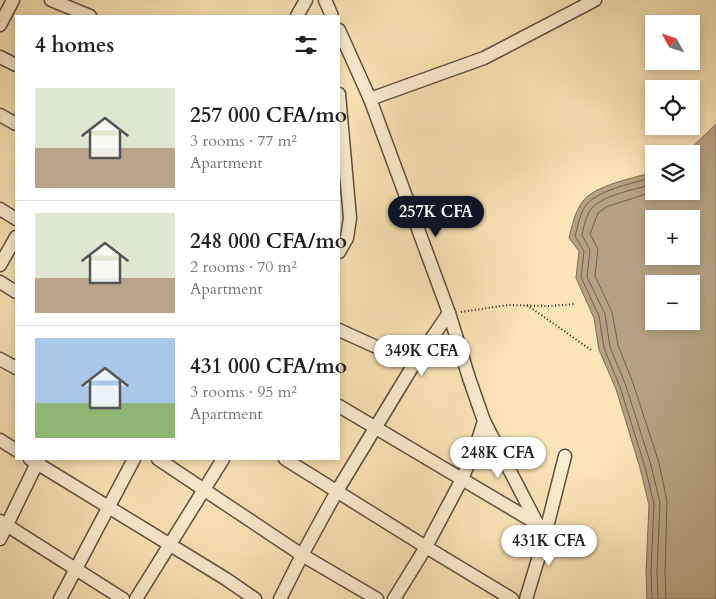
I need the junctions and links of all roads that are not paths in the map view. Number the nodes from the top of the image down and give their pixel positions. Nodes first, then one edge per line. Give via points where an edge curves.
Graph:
1 (13, 0) edge
2 (51, 0) edge
3 (306, 0) edge
4 (325, 0) edge
5 (595, 0) edge
6 (88, 15) edge
7 (298, 15) edge
8 (332, 15) edge
9 (0, 25) edge
10 (340, 32) edge
11 (0, 57) edge
12 (15, 64) edge
13 (370, 98) junction
14 (0, 115) edge
15 (340, 118) edge
16 (15, 123) edge
17 (342, 166) edge
18 (0, 209) edge
19 (15, 217) edge
20 (15, 239) edge
21 (340, 250) edge
22 (0, 265) edge
23 (0, 282) edge
24 (15, 291) edge
25 (449, 313) junction
26 (340, 330) edge
27 (0, 359) edge
28 (414, 364) junction
29 (15, 367) edge
30 (340, 407) edge
31 (484, 420) junction
32 (375, 428) junction
33 (0, 440) edge
34 (15, 449) edge
35 (565, 456) dead end
36 (35, 460) edge
37 (133, 460) edge
38 (159, 460) edge
39 (222, 460) edge
40 (287, 460) edge
41 (462, 479) junction
42 (204, 490) junction
43 (337, 491) junction
44 (107, 508) junction
45 (3, 523) edge
46 (542, 526) junction
47 (0, 539) edge
48 (169, 545) junction
49 (426, 547) junction
50 (302, 555) junction
51 (75, 570) junction
52 (60, 599) edge
53 (123, 599) edge
54 (136, 599) edge
55 (255, 599) edge
56 (280, 599) edge
57 (377, 599) edge
58 (394, 599) edge
59 (512, 599) edge
60 (526, 599) edge

1 - 9 street
2 - 6 street
3 - 7 street
4 - 8 street
5 - 13 street via 484,58
10 - 13 street
11 - 12 street
13 - 25 street
14 - 16 street
15 - 17 street
17 - 21 street via 350,227
18 - 19 street
20 - 22 street
23 - 24 street
25 - 28 street
25 - 31 street
26 - 28 street
27 - 29 street
28 - 32 street
30 - 32 street
31 - 41 street
31 - 46 street
32 - 41 street
32 - 43 street
33 - 34 street
35 - 46 street
36 - 44 street
36 - 45 street
37 - 44 street
38 - 42 street
39 - 42 street
40 - 43 street
41 - 46 street
41 - 49 street
42 - 48 street
42 - 50 street
43 - 49 street
43 - 50 street
44 - 48 street
44 - 51 street
45 - 47 street
45 - 51 street
46 - 60 street
48 - 54 street
48 - 55 street
49 - 58 street
49 - 59 street
50 - 56 street
50 - 57 street
51 - 52 street
51 - 53 street

